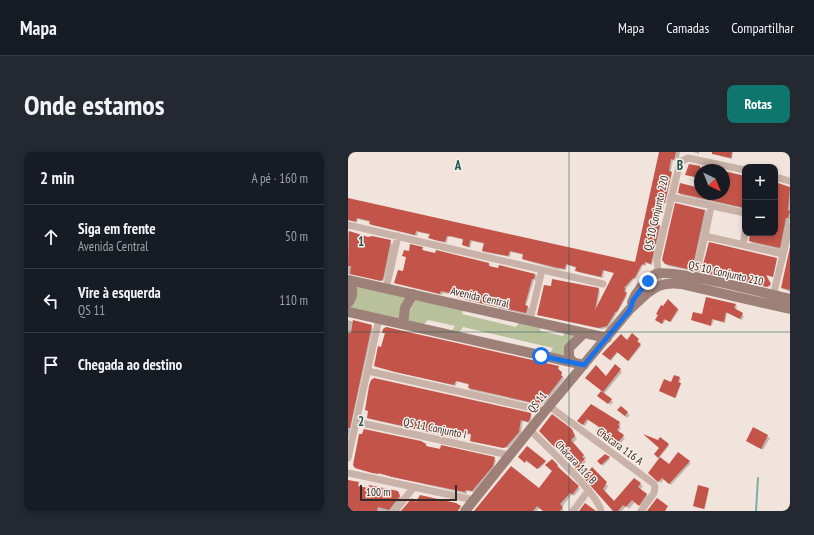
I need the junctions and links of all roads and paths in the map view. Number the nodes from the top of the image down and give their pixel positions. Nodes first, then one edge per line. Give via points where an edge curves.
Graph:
1 (742, 169) edge
2 (778, 178) edge
3 (790, 181) edge
4 (671, 197) junction
5 (711, 206) junction
6 (742, 212) edge
7 (348, 225) edge
8 (790, 226) edge
9 (398, 236) junction
10 (705, 236) junction
11 (744, 236) edge
12 (743, 245) junction
13 (783, 254) junction
14 (542, 270) junction
15 (657, 274) junction
16 (695, 277) junction
17 (348, 280) edge
18 (604, 284) dead end
19 (659, 285) junction
20 (386, 288) junction
21 (413, 294) junction
22 (774, 296) junction
23 (790, 300) edge
24 (348, 303) edge
25 (790, 309) edge
26 (630, 310) junction
27 (348, 312) edge
28 (379, 319) junction
29 (530, 320) junction
30 (403, 324) junction
31 (584, 333) junction
32 (607, 338) junction
33 (573, 362) junction
34 (584, 365) junction
35 (368, 371) junction
36 (547, 409) junction
37 (357, 422) junction
38 (530, 430) junction
39 (509, 455) junction
40 (348, 458) edge
41 (348, 473) edge
42 (413, 488) junction
43 (588, 491) junction
44 (474, 500) junction
45 (395, 511) edge
46 (465, 511) edge
47 (573, 511) edge
48 (601, 511) edge
49 (641, 511) edge

1 - 4 street, QS 10 Conjunto 220 via 685,158 680,162
2 - 3 street
4 - 5 street
4 - 15 street, QS 10 Conjunto 220 via 657,259
5 - 6 street
5 - 10 street
7 - 9 street
8 - 13 street
9 - 14 street
9 - 20 street
10 - 12 street
10 - 16 street
11 - 12 street
12 - 13 street
13 - 22 street
14 - 18 street
14 - 29 street
15 - 16 street, QS 10 Conjunto 210 via 670,273
15 - 19 street, QS 10 Conjunto 220
15 - 26 street, QS 11 via 635,296
16 - 22 street, QS 10 Conjunto 210
17 - 20 street, Avenida Central
17 - 24 street via 353,288 353,294
19 - 25 street, QS 10 Conjunto 210 via 681,284
19 - 26 street, QS 11 via 643,296
20 - 21 street, Avenida Central
21 - 29 street, Avenida Central
21 - 30 street via 405,308
22 - 23 street, QS 10 Conjunto 210
26 - 32 street, QS 11
27 - 28 street
28 - 30 street
28 - 35 street
29 - 31 street, Avenida Central
30 - 33 street
31 - 32 street, Avenida Central
31 - 33 street via 569,348 569,357
32 - 34 street, QS 11
33 - 34 street
34 - 36 street, QS 11
35 - 36 street
35 - 37 street
36 - 38 street, QS 11
36 - 49 street, Chácara 116 A via 654,484 654,493
37 - 39 street, QS 11 Conjunto I
37 - 40 street
38 - 39 street, QS 11
38 - 43 street, Chácara 116 B
39 - 44 street, QS 11
41 - 42 street
42 - 44 street
42 - 45 street
43 - 47 street
43 - 48 street, Chácara 116 B via 600,505
44 - 46 street, QS 11

